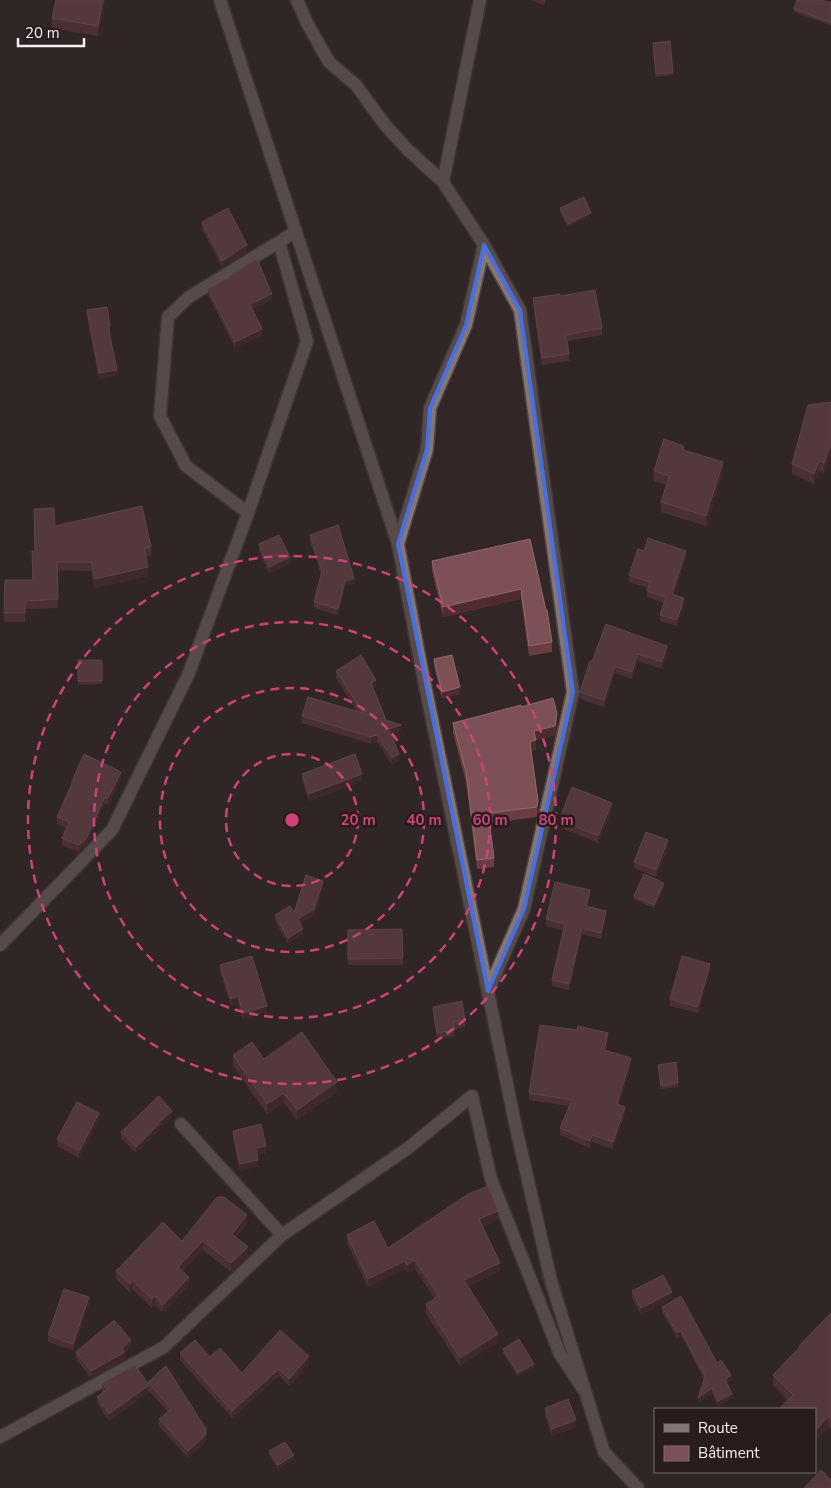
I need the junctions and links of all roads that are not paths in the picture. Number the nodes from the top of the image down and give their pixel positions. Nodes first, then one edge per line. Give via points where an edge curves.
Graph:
1 (220, 0) edge
2 (297, 0) edge
3 (480, 0) edge
4 (443, 182) junction
5 (296, 231) junction
6 (279, 242) junction
7 (484, 245) junction
8 (248, 513) junction
9 (398, 544) junction
10 (0, 944) edge
11 (488, 991) junction
12 (181, 1124) dead end
13 (282, 1235) junction
14 (588, 1398) junction
15 (0, 1437) edge
16 (638, 1488) edge

1 - 5 street
2 - 4 street via 330,62 356,85 407,149
3 - 4 street
4 - 7 street
5 - 6 street
5 - 9 street
6 - 8 street via 307,341
6 - 8 street via 188,297 168,317 160,416 186,466
7 - 9 street via 466,325 430,408 427,449
7 - 11 street via 520,310 573,692 524,909
8 - 10 street via 189,673 112,830
9 - 11 street
11 - 14 street via 551,1280
12 - 13 street
13 - 14 street via 408,1148 472,1096 491,1179 560,1354
13 - 15 street via 164,1347
14 - 16 street via 604,1452

